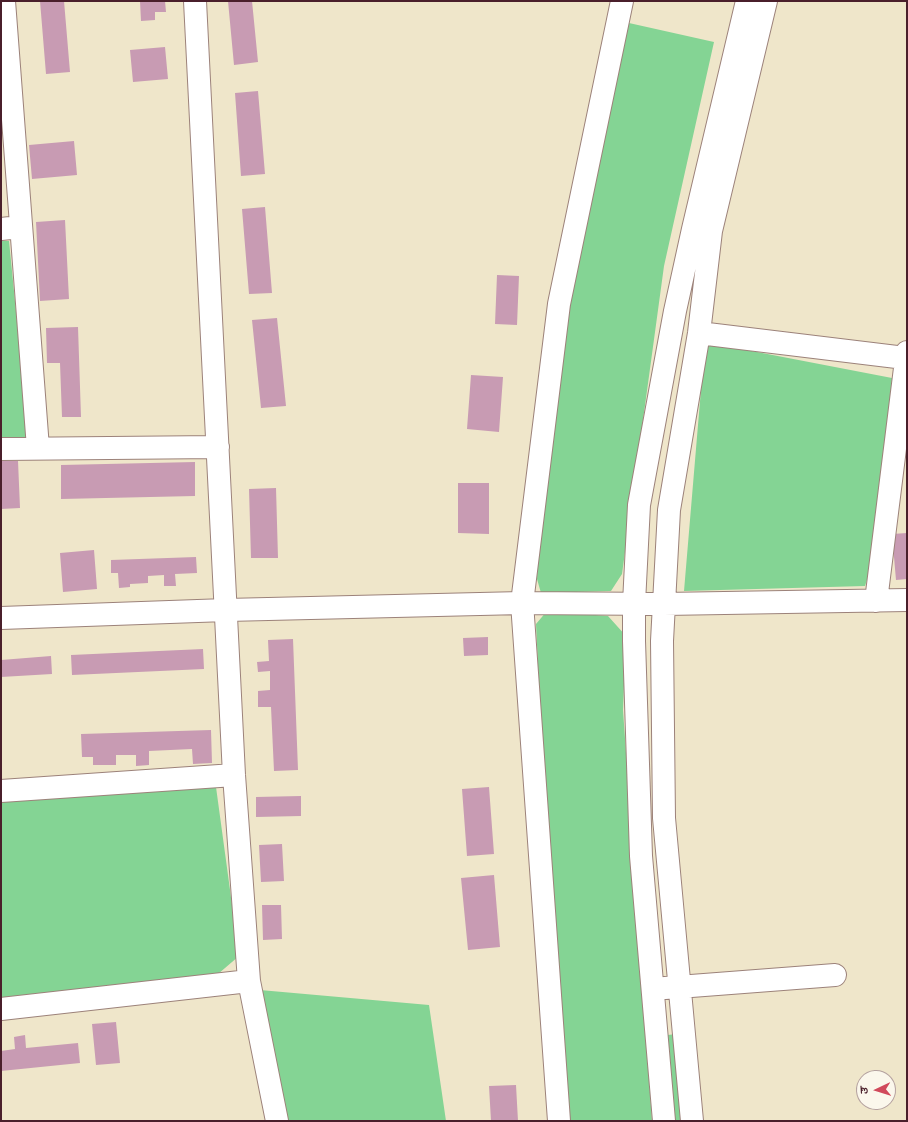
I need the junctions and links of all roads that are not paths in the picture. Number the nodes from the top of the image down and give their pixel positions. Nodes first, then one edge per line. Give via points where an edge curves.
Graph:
1 (4, 1) edge
2 (195, 1) edge
3 (622, 1) edge
4 (747, 1) edge
5 (766, 1) edge
6 (4, 50) edge
7 (11, 228) edge
8 (699, 333) junction
9 (668, 352) junction
10 (906, 355) edge
11 (695, 356) junction
12 (218, 447) junction
13 (38, 448) junction
14 (1, 449) edge
15 (907, 600) edge
16 (876, 601) junction
17 (522, 603) junction
18 (634, 603) junction
19 (664, 604) junction
20 (226, 610) junction
21 (1, 618) edge
22 (234, 775) junction
23 (1, 791) edge
24 (835, 976) dead end
25 (250, 981) junction
26 (680, 988) junction
27 (653, 989) junction
28 (1, 1009) edge
29 (277, 1121) edge
30 (559, 1121) edge
31 (664, 1121) edge
32 (692, 1121) edge

1 - 6 street
2 - 12 street
3 - 17 street via 559,304
4 - 9 street via 693,229
5 - 8 street via 711,231
6 - 7 street
7 - 13 street
8 - 10 street
8 - 11 street
9 - 11 street
9 - 18 street via 639,505
10 - 16 street
11 - 19 street via 669,510
12 - 13 street
12 - 20 street
13 - 14 street
15 - 16 street
16 - 19 street
17 - 18 street
17 - 20 street
17 - 30 street
18 - 19 street
18 - 27 street via 641,856
19 - 26 street via 664,818
20 - 21 street
20 - 22 street
22 - 23 street
22 - 25 street
24 - 26 street
25 - 28 street
25 - 29 street
26 - 27 street
26 - 32 street
27 - 31 street

